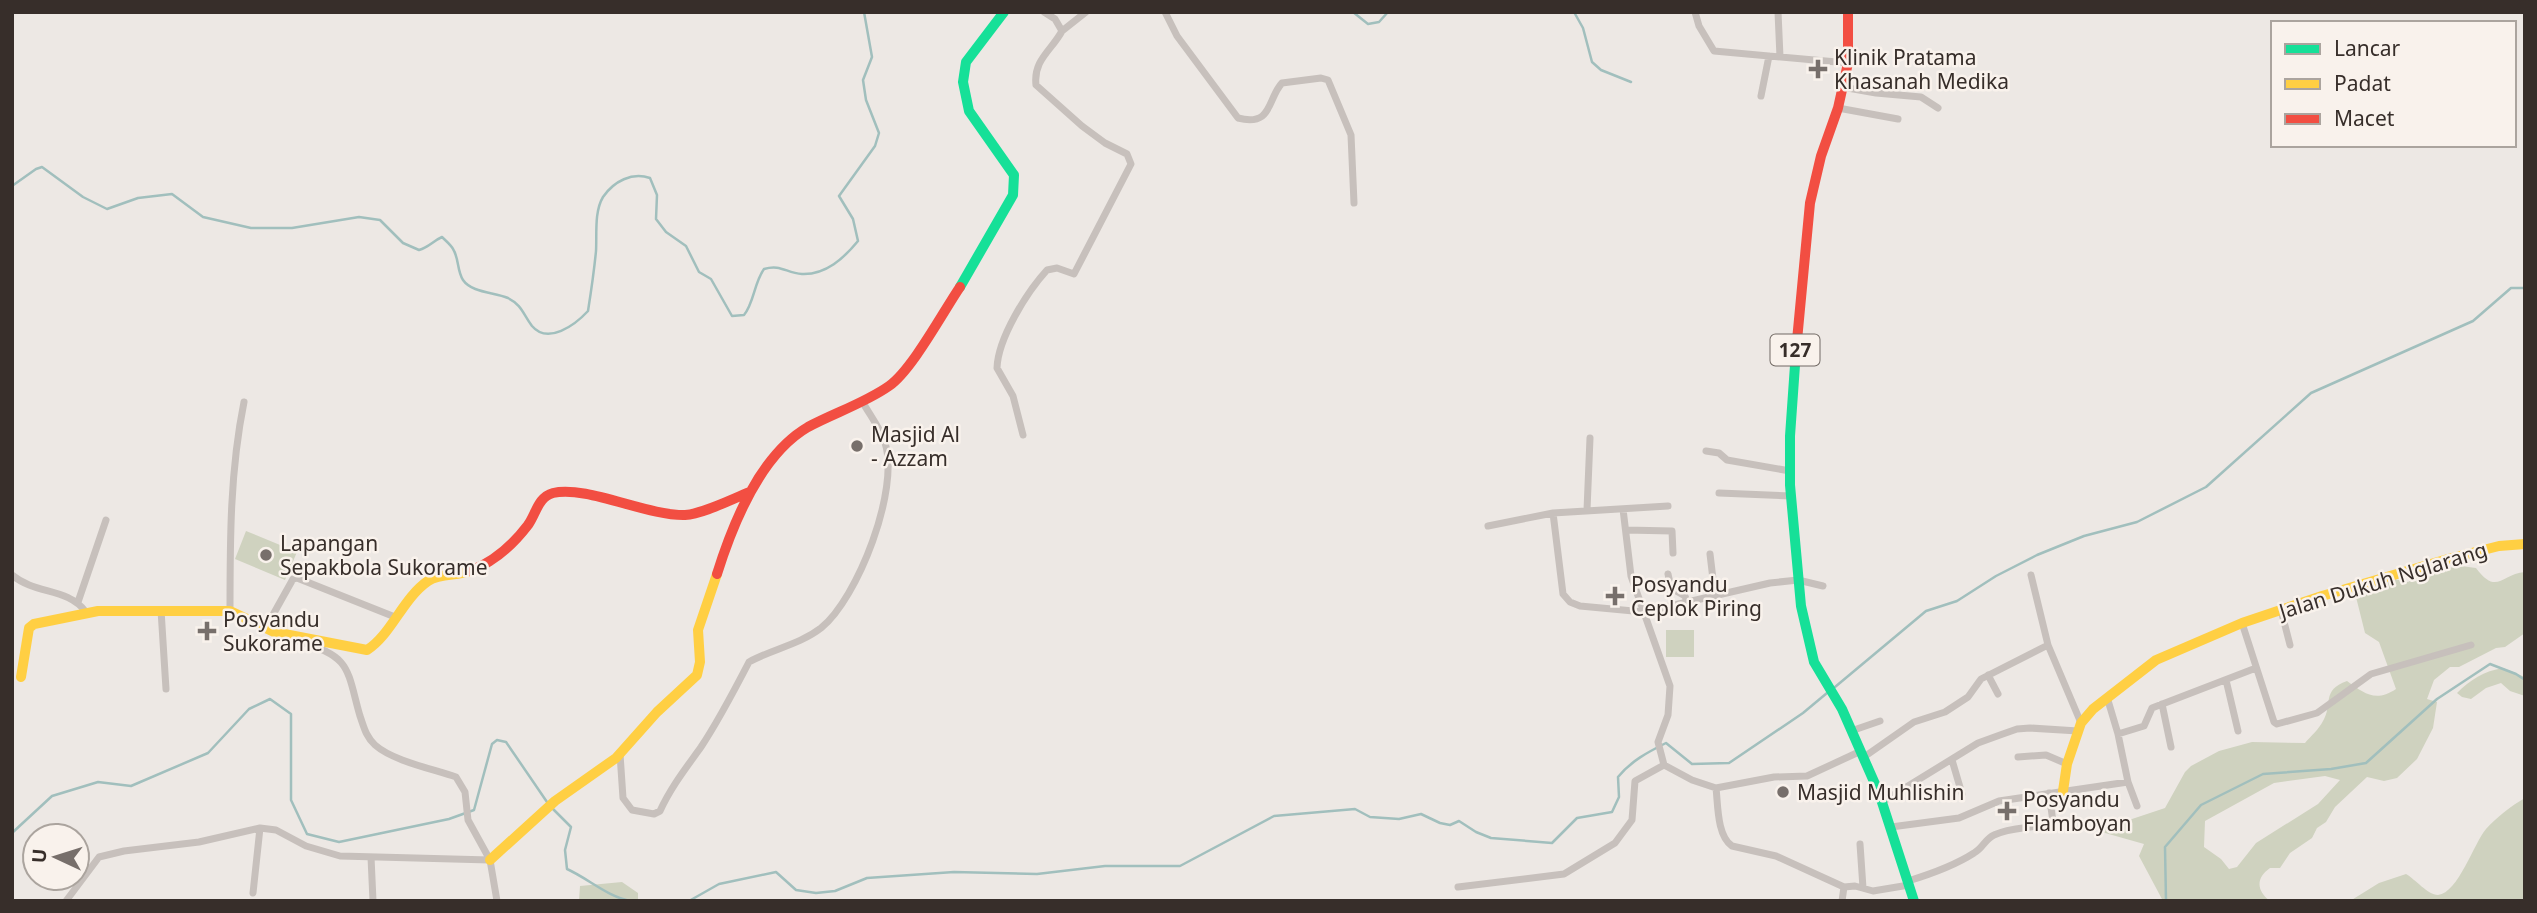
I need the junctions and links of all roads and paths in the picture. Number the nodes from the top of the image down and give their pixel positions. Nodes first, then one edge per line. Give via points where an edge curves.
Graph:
1 (1004, 12) edge
2 (1044, 12) edge
3 (1086, 12) edge
4 (1165, 12) edge
5 (1695, 12) edge
6 (1778, 12) edge
7 (1848, 12) edge
8 (1062, 31) junction
9 (1769, 56) junction
10 (1780, 57) junction
11 (1848, 63) junction
12 (1842, 87) junction
13 (1761, 96) dead end
14 (1838, 108) junction
15 (1938, 108) dead end
16 (1898, 119) dead end
17 (1354, 203) dead end
18 (862, 401) junction
19 (244, 402) dead end
20 (1023, 435) dead end
21 (1590, 438) dead end
22 (1706, 451) dead end
23 (1790, 471) junction
24 (750, 492) junction
25 (1719, 493) dead end
26 (1791, 496) junction
27 (1668, 506) dead end
28 (1623, 509) junction
29 (1587, 510) junction
30 (1553, 513) junction
31 (106, 520) dead end
32 (1488, 526) dead end
33 (1626, 530) junction
34 (2525, 544) edge
35 (1673, 553) dead end
36 (1710, 554) dead end
37 (1668, 574) dead end
38 (12, 575) edge
39 (2031, 575) dead end
40 (1798, 580) junction
41 (1823, 586) dead end
42 (1715, 596) junction
43 (1687, 602) junction
44 (78, 603) junction
45 (161, 610) junction
46 (2281, 610) junction
47 (230, 611) junction
48 (86, 612) junction
49 (1644, 612) junction
50 (395, 617) junction
51 (2242, 623) junction
52 (269, 631) junction
53 (2048, 645) junction
54 (2290, 645) dead end
55 (2471, 645) dead end
56 (2256, 668) junction
57 (1988, 675) junction
58 (21, 677) dead end
59 (2226, 680) junction
60 (166, 689) dead end
61 (1997, 694) dead end
62 (2107, 697) junction
63 (2162, 704) junction
64 (1880, 721) dead end
65 (2079, 727) junction
66 (1850, 731) junction
67 (2238, 731) dead end
68 (2118, 734) junction
69 (2171, 747) dead end
70 (620, 754) junction
71 (1862, 754) junction
72 (2018, 757) dead end
73 (1952, 760) junction
74 (2067, 764) junction
75 (1664, 765) junction
76 (2128, 782) junction
77 (1716, 788) junction
78 (2063, 791) junction
79 (2049, 793) junction
80 (1962, 794) dead end
81 (1882, 802) junction
82 (2137, 806) dead end
83 (1891, 827) junction
84 (260, 828) junction
85 (1860, 844) dead end
86 (371, 857) junction
87 (490, 860) junction
88 (1909, 883) junction
89 (1458, 887) dead end
90 (1844, 887) junction
91 (1863, 888) junction
92 (253, 893) dead end
93 (66, 901) edge
94 (373, 901) edge
95 (497, 901) edge
96 (1842, 901) edge
97 (1914, 901) edge

1 - 18 street via 966,62 963,82 969,111 1014,175 1013,195 905,370 889,386
2 - 8 street
3 - 8 street
4 - 17 street via 1177,36 1238,118 1251,119 1267,112 1282,83 1328,80 1351,135
5 - 9 street via 1714,51
6 - 10 street
7 - 11 street, 127
8 - 20 street via 1039,60 1036,85 1082,126 1127,155 1131,164 1074,274 1047,270 1003,340 997,368 1013,396
9 - 10 street
9 - 13 street
10 - 11 street
11 - 12 street, 127
12 - 14 street, 127
12 - 15 street via 1921,96
14 - 16 street
14 - 23 street, 127 via 1810,203
18 - 24 street via 792,439
18 - 70 street via 886,443 888,488 877,529 847,597 820,628 749,662 660,811 632,810 623,798
19 - 47 street via 231,497
21 - 29 street
22 - 23 street via 1727,460
23 - 26 street, 127
24 - 50 street via 689,515 586,495 549,495 501,555 461,574 428,581
24 - 70 street via 725,548 698,630 697,675
25 - 26 street
26 - 40 street, 127
27 - 28 street
28 - 29 street
28 - 33 street
29 - 30 street
30 - 32 street
30 - 49 street via 1565,598 1580,606
31 - 44 street
33 - 35 street via 1672,531
33 - 49 street via 1632,576
34 - 46 street, Jalan Dukuh Nglarang via 2499,545
36 - 42 street
37 - 43 street via 1671,588
38 - 44 street via 28,586
39 - 53 street
40 - 41 street
40 - 42 street
40 - 66 street, 127 via 1814,662
42 - 43 street
43 - 49 street
44 - 48 street
45 - 47 street
45 - 48 street
45 - 60 street
46 - 51 street, Jalan Dukuh Nglarang
46 - 54 street
47 - 52 street
48 - 58 street via 33,624
49 - 75 street via 1670,686 1668,715 1658,742
50 - 52 street via 377,644 367,650
50 - 52 street via 297,578
51 - 56 street
51 - 62 street, Jalan Dukuh Nglarang via 2156,660
52 - 87 street via 342,660 365,732 376,745 394,756 456,777 465,792 468,820
53 - 57 street
53 - 65 street
55 - 56 street via 2371,674 2317,713 2280,724 2274,722
56 - 59 street
57 - 61 street
57 - 71 street via 1968,697 1945,712 1914,722
59 - 63 street
59 - 67 street
62 - 65 street, Jalan Dukuh Nglarang
62 - 68 street
63 - 68 street via 2150,711 2144,726
63 - 69 street
64 - 66 street
65 - 73 street via 2017,729 1978,743
65 - 74 street, Jalan Dukuh Nglarang
66 - 71 street, 127
68 - 76 street
70 - 87 street
71 - 77 street via 1807,776
71 - 81 street, 127
72 - 74 street via 2046,755
73 - 80 street
73 - 81 street
74 - 78 street, Jalan Dukuh Nglarang
75 - 77 street
75 - 89 street via 1635,781 1632,820 1615,844 1564,874
76 - 78 street
76 - 82 street
77 - 90 street via 1727,843 1776,856
78 - 79 street
79 - 83 street via 1999,801 1959,818
79 - 88 street via 2053,822 1997,833 1968,857
81 - 83 street, 127
83 - 88 street, 127
84 - 86 street via 276,830 323,852
84 - 92 street
84 - 93 street via 99,857
85 - 91 street
86 - 87 street
86 - 94 street
87 - 95 street
88 - 91 street via 1873,891
88 - 97 street, 127
90 - 91 street
90 - 96 street

